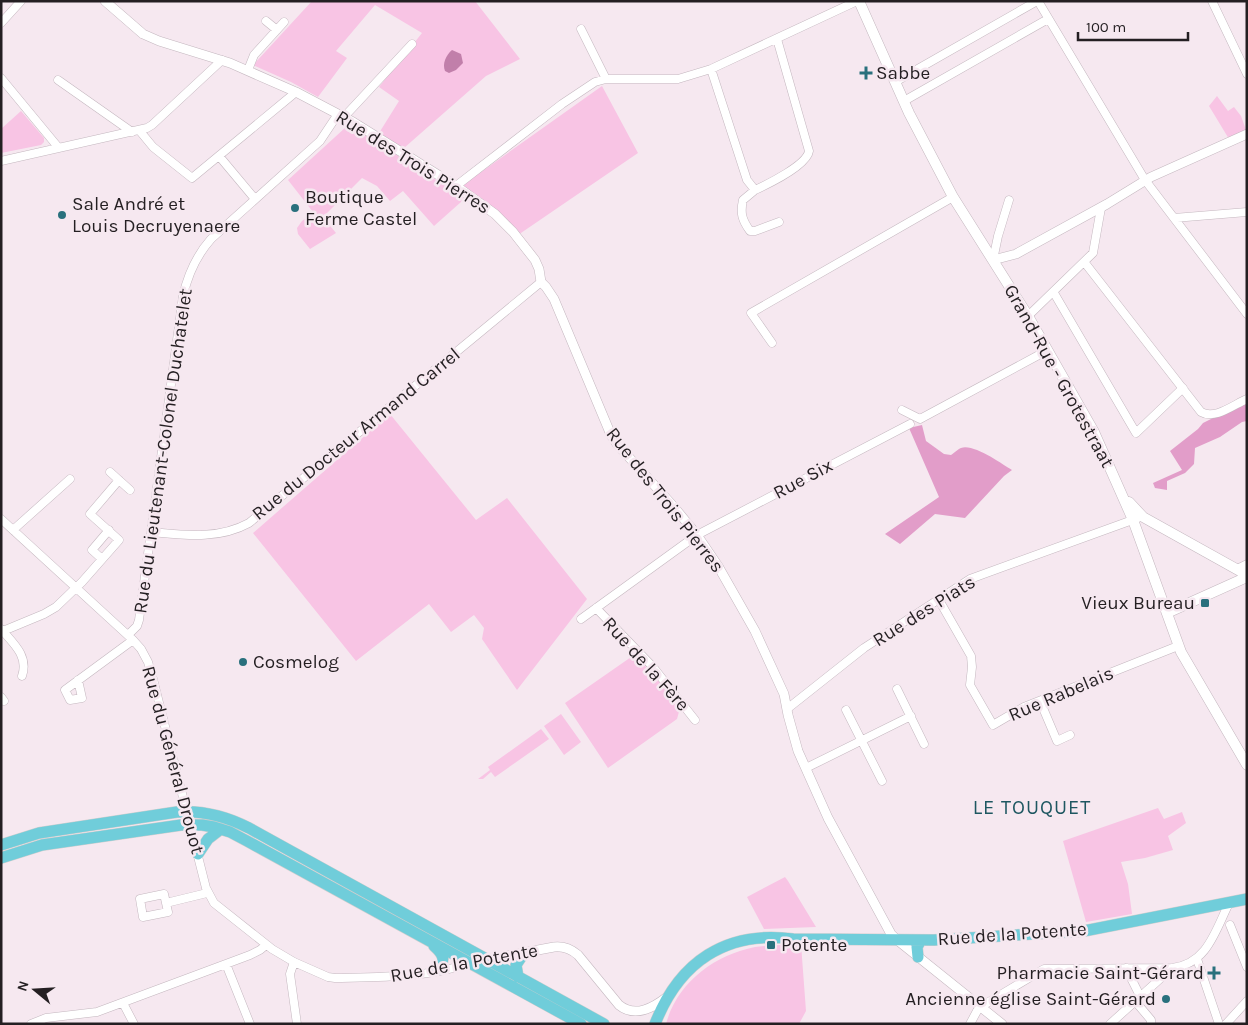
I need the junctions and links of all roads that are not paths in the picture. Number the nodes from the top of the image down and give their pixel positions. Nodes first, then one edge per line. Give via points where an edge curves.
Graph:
1 (21, 1) edge
2 (105, 1) edge
3 (858, 1) edge
4 (1038, 1) edge
5 (1212, 1) edge
6 (1048, 19) junction
7 (266, 21) dead end
8 (284, 22) dead end
9 (1, 23) edge
10 (581, 29) dead end
11 (277, 30) junction
12 (777, 39) junction
13 (412, 44) dead end
14 (222, 60) junction
15 (711, 68) junction
16 (248, 70) junction
17 (1247, 74) edge
18 (1, 78) edge
19 (606, 79) junction
20 (58, 80) dead end
21 (895, 82) junction
22 (296, 92) junction
23 (904, 101) junction
24 (341, 116) junction
25 (135, 131) junction
26 (1247, 134) edge
27 (58, 147) junction
28 (219, 156) junction
29 (1, 161) edge
30 (1145, 180) junction
31 (456, 186) junction
32 (755, 190) junction
33 (953, 197) junction
34 (255, 199) junction
35 (1009, 200) dead end
36 (1101, 208) junction
37 (1247, 212) edge
38 (1174, 218) junction
39 (779, 222) dead end
40 (994, 260) junction
41 (1085, 263) junction
42 (541, 282) junction
43 (1054, 293) junction
44 (1247, 314) edge
45 (1028, 316) junction
46 (772, 343) dead end
47 (1048, 350) junction
48 (1183, 388) junction
49 (1247, 399) edge
50 (902, 410) dead end
51 (910, 424) dead end
52 (110, 472) dead end
53 (70, 478) dead end
54 (119, 480) junction
55 (130, 490) dead end
56 (1138, 518) junction
57 (1, 519) edge
58 (14, 530) junction
59 (109, 530) junction
60 (151, 532) junction
61 (698, 536) junction
62 (102, 559) junction
63 (1247, 564) edge
64 (1237, 569) junction
65 (1247, 576) edge
66 (76, 588) junction
67 (939, 600) junction
68 (596, 608) junction
69 (1167, 613) junction
70 (581, 618) dead end
71 (2, 630) edge
72 (131, 638) junction
73 (1178, 646) junction
74 (22, 676) dead end
75 (78, 680) dead end
76 (897, 689) dead end
77 (1040, 700) junction
78 (787, 709) junction
79 (846, 710) dead end
80 (911, 716) junction
81 (695, 720) dead end
82 (1070, 735) dead end
83 (862, 741) junction
84 (924, 744) dead end
85 (1247, 765) edge
86 (806, 768) junction
87 (882, 781) dead end
88 (186, 812) junction
89 (190, 824) junction
90 (221, 829) junction
91 (1, 845) edge
92 (198, 854) junction
93 (1, 858) edge
94 (208, 894) junction
95 (1247, 899) edge
96 (166, 903) dead end
97 (1229, 903) junction
98 (1247, 903) edge
99 (1230, 925) dead end
100 (425, 938) junction
101 (793, 939) junction
102 (896, 939) junction
103 (921, 940) junction
104 (266, 945) junction
105 (524, 953) junction
106 (918, 957) junction
107 (1197, 959) junction
108 (487, 960) junction
109 (294, 962) junction
110 (470, 963) junction
111 (226, 964) junction
112 (1247, 967) edge
113 (1126, 968) junction
114 (1172, 968) junction
115 (437, 970) junction
116 (518, 977) junction
117 (667, 997) junction
118 (1137, 999) junction
119 (1247, 1001) edge
120 (123, 1002) junction
121 (982, 1006) junction
122 (567, 1016) junction
123 (31, 1024) edge
124 (134, 1024) edge
125 (250, 1024) edge
126 (297, 1024) edge
127 (581, 1024) edge
128 (588, 1024) edge
129 (604, 1024) edge
130 (655, 1024) edge
131 (662, 1024) edge
132 (970, 1024) edge
133 (1002, 1024) edge
134 (1110, 1024) edge
135 (1151, 1024) edge
136 (1219, 1024) edge
137 (1226, 1024) edge

1 - 9 street
2 - 14 street, Rue des Trois Pierres via 148,37
3 - 12 street
3 - 21 main road, Grand-Rue - Grotestraat
4 - 6 street
4 - 21 street
5 - 17 street
6 - 23 street
6 - 30 street
7 - 11 street
8 - 11 street
10 - 19 street
11 - 16 street via 254,55
12 - 15 street
12 - 32 street via 809,151 802,163
13 - 24 street, Rue du Lieutenant-Colonel Duchatelet
14 - 16 street, Rue des Trois Pierres
14 - 25 street via 152,125
15 - 19 street via 678,79
15 - 32 street via 747,180
16 - 22 street, Rue des Trois Pierres
18 - 27 street
19 - 31 street via 595,82 562,104
20 - 25 street
21 - 23 main road, Grand-Rue - Grotestraat
22 - 24 street, Rue des Trois Pierres
22 - 28 street
23 - 33 main road, Grand-Rue - Grotestraat
24 - 31 street, Rue des Trois Pierres
24 - 34 street, Rue du Lieutenant-Colonel Duchatelet via 320,141
25 - 27 street
25 - 28 street via 192,178
26 - 30 street
27 - 29 street
28 - 34 street
30 - 36 street
30 - 38 street
31 - 42 street, Rue des Trois Pierres via 496,214 514,232 535,260
32 - 39 street via 743,200 741,207 742,217 750,231
33 - 40 main road, Grand-Rue - Grotestraat
33 - 46 street via 751,312
34 - 60 street, Rue du Lieutenant-Colonel Duchatelet via 204,247 188,275
35 - 40 street
36 - 40 street via 1016,254
36 - 41 street via 1094,253
37 - 38 street
38 - 44 street
40 - 45 main road, Grand-Rue - Grotestraat
41 - 43 street
41 - 48 street
42 - 60 street, Rue du Docteur Armand Carrel via 249,523 213,535
42 - 61 street, Rue des Trois Pierres via 554,298 614,439
43 - 45 street
43 - 48 street via 1136,433
45 - 47 main road, Grand-Rue - Grotestraat
47 - 50 street via 920,419
47 - 56 main road, Grand-Rue - Grotestraat
48 - 49 street via 1201,412 1208,415
51 - 61 street, Rue Six
52 - 54 street
53 - 58 street
54 - 55 street
54 - 59 street via 90,514
56 - 64 main road
56 - 67 street, Rue des Piats via 970,579
56 - 69 main road, Grand-Rue - Grotestraat
57 - 58 street, Rue du Général Drouot
58 - 66 street, Rue du Général Drouot
59 - 62 street via 119,540
59 - 62 street via 92,550
60 - 72 street, Rue du Lieutenant-Colonel Duchatelet via 139,620
61 - 68 street, Rue de la Fère
61 - 78 street, Rue des Trois Pierres via 755,631 784,694
62 - 66 street
63 - 64 street
64 - 65 main road
65 - 69 main road
66 - 71 street via 49,612
66 - 72 street, Rue du Général Drouot
67 - 77 street, Rue Rabelais via 971,656 970,685 993,725
67 - 78 street, Rue des Piats via 852,657
68 - 70 street, Rue de la Fère
68 - 81 street, Rue de la Fère via 659,673
69 - 73 main road, Grand-Rue - Grotestraat
71 - 74 street via 24,659
72 - 75 street
72 - 88 street, Rue du Général Drouot via 150,666
73 - 77 street, Rue Rabelais
73 - 85 main road, Grand-Rue - Grotestraat
76 - 80 street
77 - 82 street via 1057,741
78 - 86 street, Rue des Trois Pierres
79 - 83 street
80 - 83 street
80 - 84 street
83 - 86 street
83 - 87 street
86 - 102 street, Rue des Trois Pierres via 841,844
88 - 89 street, Rue du Général Drouot
88 - 91 main road via 46,832
88 - 108 main road via 220,815 236,821
89 - 90 main road
89 - 92 street, Rue du Général Drouot
89 - 93 main road via 42,845
90 - 92 main road via 208,839
90 - 100 main road
92 - 94 street, Rue du Général Drouot
94 - 96 street
94 - 104 street, Rue du Général Drouot via 214,903
95 - 97 main road, Rue de la Potente
97 - 98 main road, Rue de la Potente
97 - 103 main road, Rue de la Potente via 1084,931
97 - 107 street via 1204,952
99 - 112 street
100 - 110 main road
100 - 115 main road via 444,957
101 - 102 main road, Rue de la Potente
101 - 117 main road, Rue de la Potente via 754,938 724,946 687,972
101 - 131 main road, Rue de la Potente via 744,946 706,963 679,989
102 - 103 main road, Rue de la Potente
102 - 106 street, Rue des Trois Pierres
103 - 106 main road via 917,947
104 - 109 street, Rue de la Potente
104 - 111 street via 255,953
105 - 108 street, Rue de la Potente
105 - 116 main road via 516,964
105 - 117 street, Rue de la Potente via 554,947 571,950 619,1005 629,1011 654,1006
106 - 121 street, Rue des Trois Pierres
107 - 114 street
107 - 136 street
108 - 110 street, Rue de la Potente
108 - 116 main road
109 - 115 street, Rue de la Potente via 335,978 398,977
109 - 126 street via 290,974
110 - 115 street, Rue de la Potente
110 - 122 main road
111 - 120 street
111 - 125 street
113 - 114 street
113 - 118 street
113 - 121 street via 1044,969
114 - 118 street
116 - 129 main road
117 - 130 main road, Rue de la Potente
118 - 134 street
118 - 135 street
119 - 137 street
120 - 123 street via 92,1014 41,1019
120 - 124 street
121 - 132 street
121 - 133 street, Rue des Trois Pierres
122 - 127 main road
122 - 128 main road

